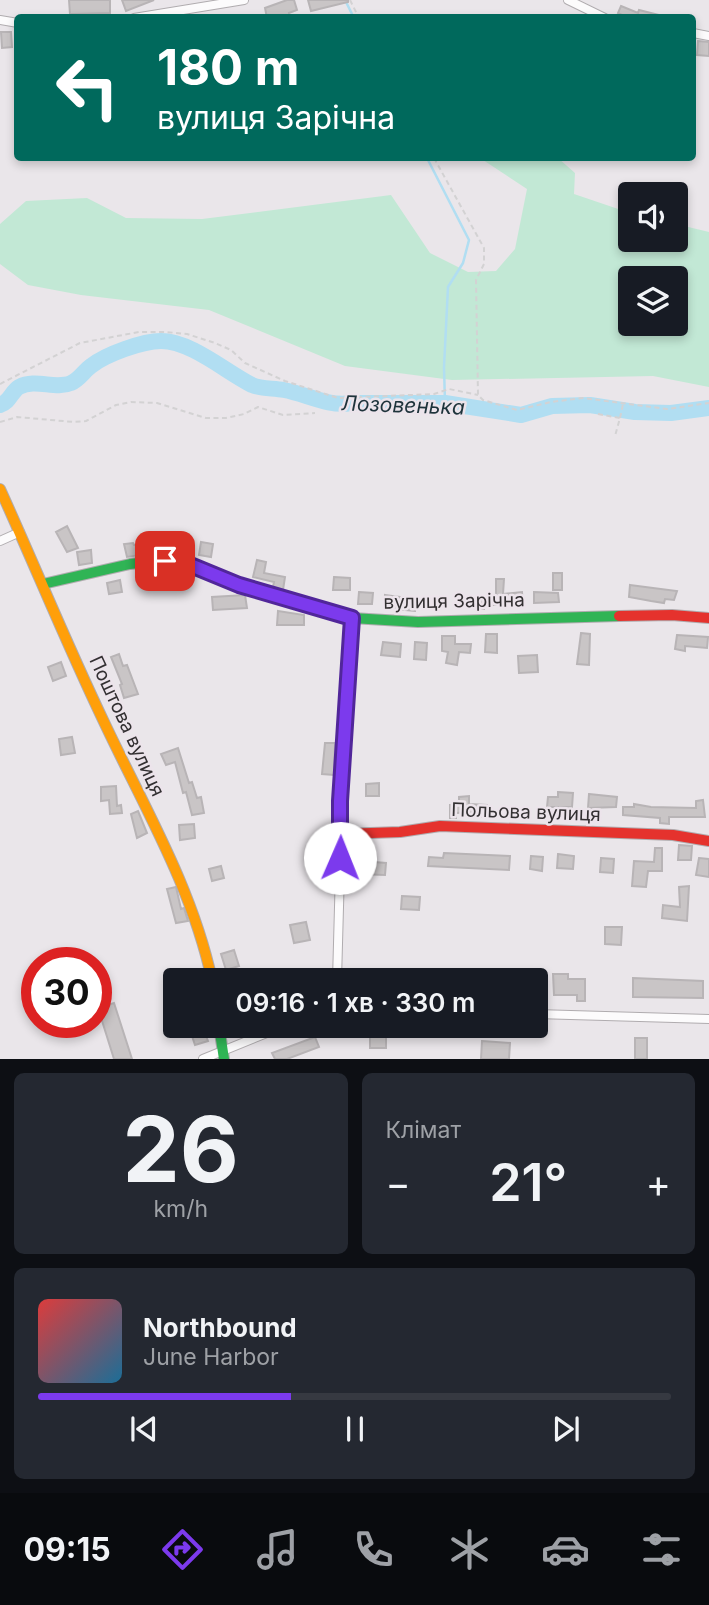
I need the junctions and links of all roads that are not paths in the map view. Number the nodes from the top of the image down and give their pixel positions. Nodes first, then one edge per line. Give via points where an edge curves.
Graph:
1 (244, 0) edge
2 (568, 0) edge
3 (158, 14) edge
4 (596, 14) edge
5 (0, 489) edge
6 (20, 532) junction
7 (0, 541) edge
8 (43, 584) junction
9 (352, 618) junction
10 (709, 618) edge
11 (341, 834) junction
12 (709, 841) edge
13 (210, 968) edge
14 (337, 968) edge
15 (548, 1014) edge
16 (709, 1019) edge
17 (258, 1038) edge
18 (224, 1054) edge
19 (203, 1059) edge

1 - 3 street
2 - 4 street
5 - 6 street, Поштова вулиця
6 - 7 street
6 - 8 street, Поштова вулиця
8 - 9 street, вулиця Зарічна via 130,564 165,561 188,564 239,585
8 - 13 street, Поштова вулиця via 187,892
9 - 10 street, вулиця Зарічна via 418,622
9 - 11 street
11 - 12 street, Польова вулиця via 440,826 673,835
11 - 14 street
15 - 16 street
17 - 18 street
18 - 19 street

